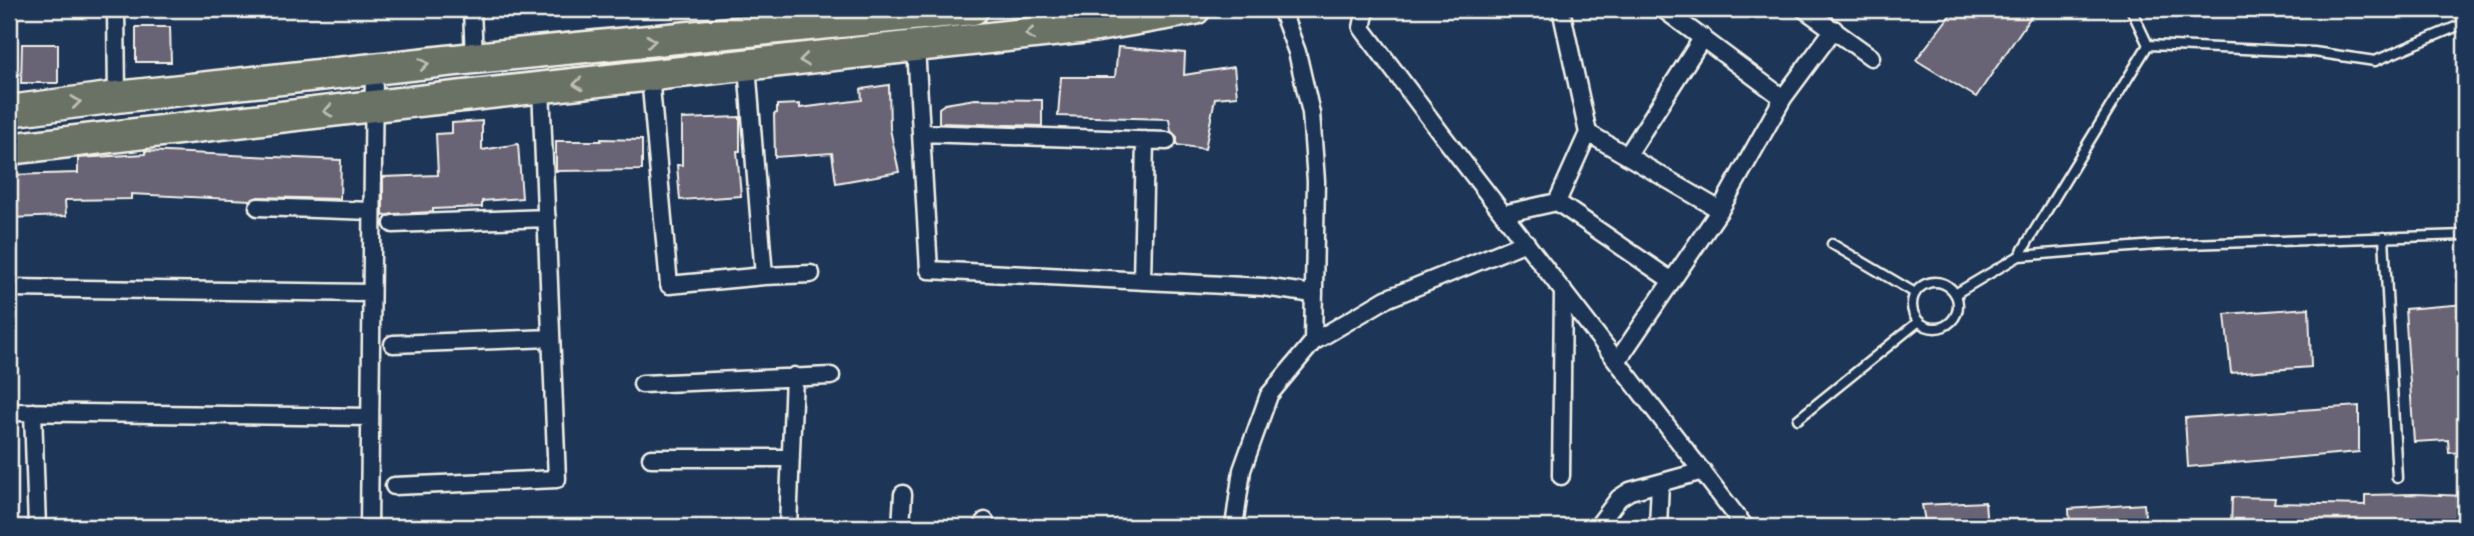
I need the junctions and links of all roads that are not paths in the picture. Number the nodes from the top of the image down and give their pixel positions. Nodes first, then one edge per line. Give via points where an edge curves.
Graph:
1 (116, 9) edge
2 (472, 9) edge
3 (973, 9) edge
4 (1195, 9) edge
5 (1281, 9) edge
6 (1366, 9) edge
7 (1561, 9) edge
8 (1663, 9) edge
9 (1804, 9) edge
10 (2131, 9) edge
11 (2465, 23) edge
12 (1834, 29) junction
13 (1703, 37) junction
14 (2148, 45) junction
15 (916, 47) junction
16 (1871, 57) dead end
17 (474, 58) junction
18 (747, 66) junction
19 (374, 70) junction
20 (650, 76) junction
21 (541, 87) junction
22 (117, 97) junction
23 (1783, 98) junction
24 (373, 106) junction
25 (9, 111) edge
26 (921, 133) junction
27 (1588, 133) junction
28 (1145, 140) junction
29 (1167, 141) dead end
30 (9, 149) edge
31 (1627, 156) junction
32 (1556, 202) junction
33 (258, 207) dead end
34 (1720, 210) junction
35 (372, 211) junction
36 (1503, 214) junction
37 (547, 218) junction
38 (393, 223) dead end
39 (2465, 235) edge
40 (2384, 237) junction
41 (1526, 243) junction
42 (1832, 244) dead end
43 (2019, 256) junction
44 (811, 274) dead end
45 (764, 276) junction
46 (1142, 281) junction
47 (1672, 281) junction
48 (9, 288) edge
49 (1563, 290) junction
50 (371, 293) junction
51 (1915, 293) junction
52 (1314, 294) junction
53 (1955, 294) junction
54 (1918, 321) junction
55 (551, 338) junction
56 (1313, 342) junction
57 (393, 344) dead end
58 (1618, 360) junction
59 (794, 376) junction
60 (831, 376) dead end
61 (642, 384) dead end
62 (9, 412) edge
63 (33, 412) junction
64 (370, 417) junction
65 (1798, 419) dead end
66 (651, 458) dead end
67 (791, 458) junction
68 (1703, 471) junction
69 (1561, 475) dead end
70 (2398, 478) dead end
71 (1661, 483) junction
72 (394, 486) dead end
73 (903, 494) dead end
74 (37, 527) edge
75 (369, 527) edge
76 (788, 527) edge
77 (901, 527) edge
78 (1234, 527) edge
79 (1597, 527) edge
80 (1658, 527) edge
81 (1745, 527) edge

1 - 22 street
2 - 17 street
17 -> 3 highway
4 -> 15 highway via 1097,26
5 - 52 street via 1311,113 1316,181
6 - 36 street via 1362,28
7 - 27 street
8 - 13 street
9 - 12 street
10 - 14 lane
11 - 14 lane via 2375,61 2314,52
12 - 16 street
12 - 23 street
13 - 23 street
13 - 31 street
14 - 43 lane
15 -> 18 highway
15 - 26 street
19 -> 17 highway
18 - 20 highway
18 - 45 street
19 - 22 highway
19 - 24 street
20 -> 21 highway
20 - 45 street via 669,285
21 - 24 highway
21 - 37 street
25 -> 22 highway
23 - 34 street
24 -> 30 highway
24 - 35 street
26 - 28 street
26 - 46 street via 929,270
27 - 31 street
27 - 32 street
28 - 29 street
28 - 46 street
31 - 34 street
32 - 36 street
32 - 47 street
33 - 35 street
34 - 47 street
35 - 50 street
36 - 41 street
37 - 38 street
37 - 55 street
39 - 40 lane
40 - 43 lane via 2157,245
40 - 70 lane
41 - 49 street
41 - 56 street via 1386,299
42 - 51 lane
43 - 53 lane
44 - 45 street
46 - 52 street
47 - 58 street
48 - 50 street
49 - 58 street
49 - 69 street
50 - 64 street
51 - 53 lane via 1936,282
51 - 54 lane via 1912,308
52 - 56 street
53 - 54 lane via 1958,309 1951,323 1931,328
54 - 65 lane
55 - 57 street
55 - 72 street via 556,479
56 - 78 street via 1269,396 1242,470
58 - 68 street
59 - 60 street
59 - 61 street
59 - 67 street
62 - 63 street
63 - 64 street
63 - 74 street
64 - 75 street
66 - 67 street
67 - 76 street
68 - 71 street
68 - 81 street
71 - 79 street via 1619,498
71 - 80 street
73 - 77 street

